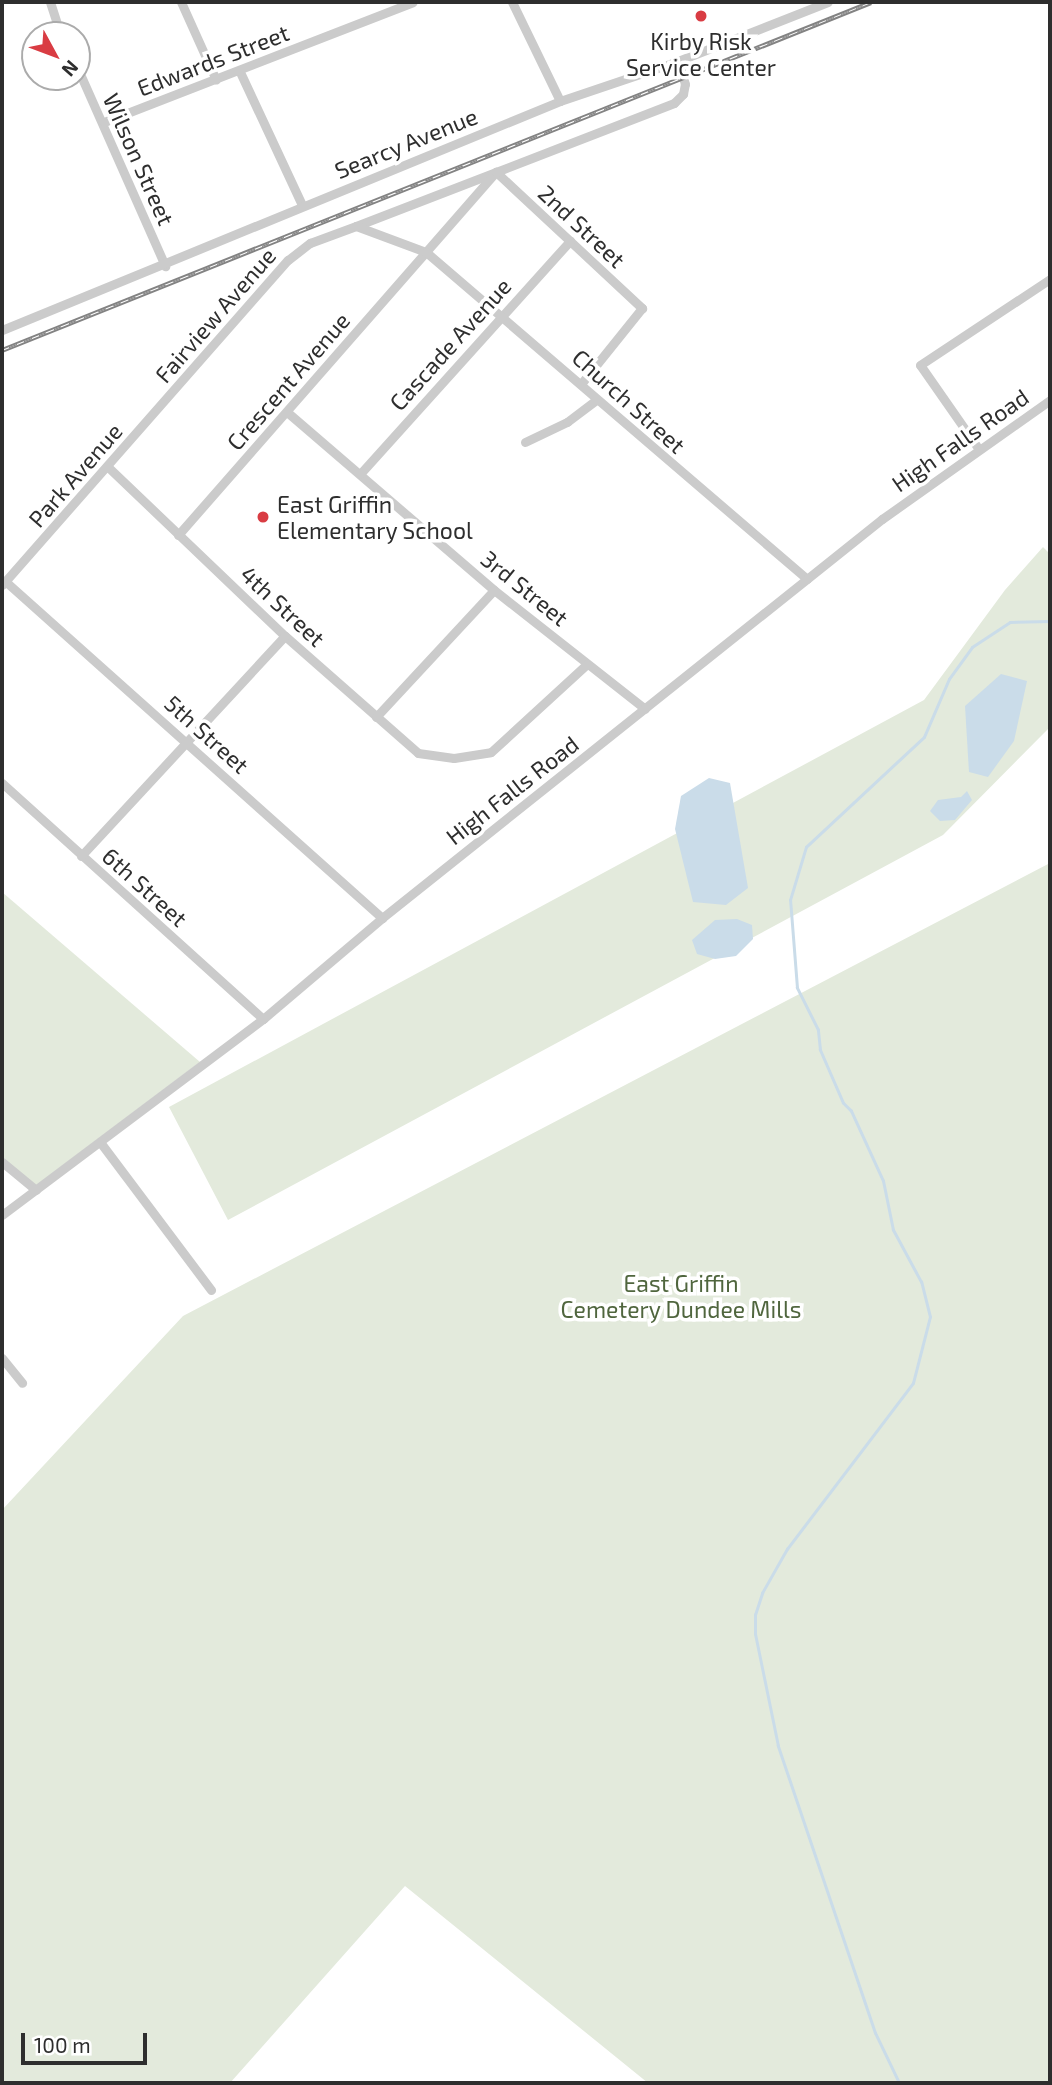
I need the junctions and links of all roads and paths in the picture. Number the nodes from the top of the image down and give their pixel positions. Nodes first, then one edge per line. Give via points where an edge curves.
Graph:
1 (50, 2) edge
2 (181, 2) edge
3 (413, 2) edge
4 (512, 2) edge
5 (828, 2) edge
6 (56, 21) edge
7 (678, 61) junction
8 (240, 72) junction
9 (216, 80) junction
10 (89, 91) edge
11 (560, 101) junction
12 (104, 122) junction
13 (496, 172) junction
14 (302, 205) junction
15 (356, 226) junction
16 (570, 241) junction
17 (426, 252) junction
18 (165, 266) junction
19 (1050, 279) edge
20 (501, 315) junction
21 (2, 330) edge
22 (581, 384) junction
23 (1050, 400) edge
24 (595, 401) junction
25 (287, 412) junction
26 (149, 421) joint
27 (525, 442) dead end
28 (978, 448) junction
29 (108, 467) junction
30 (360, 474) junction
31 (178, 535) junction
32 (807, 579) junction
33 (4, 583) edge
34 (495, 590) junction
35 (285, 636) junction
36 (587, 664) junction
37 (645, 709) junction
38 (376, 717) junction
39 (189, 743) junction
40 (2, 783) edge
41 (81, 856) junction
42 (382, 918) junction
43 (263, 1019) junction
44 (100, 1142) junction
45 (2, 1161) edge
46 (36, 1190) junction
47 (2, 1215) edge
48 (211, 1290) dead end
49 (2, 1358) edge
50 (22, 1383) dead end

1 - 6 street
2 - 9 street
3 - 8 street, Edwards Street
4 - 11 street
5 - 7 street, Searcy Avenue
7 - 11 street, Searcy Avenue
7 - 13 street via 685,84 684,94 674,103
8 - 9 street, Edwards Street
8 - 14 street
9 - 12 street, Edwards Street
10 - 12 street, Wilson Street
11 - 14 street, Searcy Avenue
12 - 18 street, Wilson Street
13 - 15 street, Fairview Avenue
13 - 16 street, 2nd Street
13 - 17 street
14 - 18 street, Searcy Avenue
15 - 17 street
15 - 26 street, Fairview Avenue via 298,251
16 - 20 street, Cascade Avenue
16 - 22 street, 2nd Street via 642,308
17 - 20 street, Church Street
17 - 25 street, Crescent Avenue
18 - 21 street, Searcy Avenue
19 - 28 street via 920,365
20 - 22 street, Church Street
20 - 30 street, Cascade Avenue
22 - 24 street, Church Street
23 - 28 street, High Falls Road
24 - 27 street via 567,422
24 - 32 street, Church Street
25 - 30 street, 3rd Street
25 - 31 street, Crescent Avenue
26 - 29 street, Park Avenue
28 - 32 street, High Falls Road
29 - 31 street, 4th Street
29 - 33 street, Park Avenue
30 - 34 street, 3rd Street
31 - 35 street, 4th Street
32 - 37 street, High Falls Road
33 - 39 street, 5th Street
34 - 36 street, 3rd Street
34 - 38 street
35 - 38 street, 4th Street
35 - 39 street
36 - 37 street, 3rd Street
36 - 38 street, 4th Street via 491,752 441,758 418,753
37 - 42 street, High Falls Road
39 - 41 street
39 - 42 street, 5th Street
40 - 41 street, 6th Street
41 - 43 street, 6th Street
42 - 43 street, High Falls Road
43 - 44 street, High Falls Road
44 - 46 street, High Falls Road
44 - 48 street
45 - 46 street
46 - 47 street, High Falls Road
49 - 50 street

